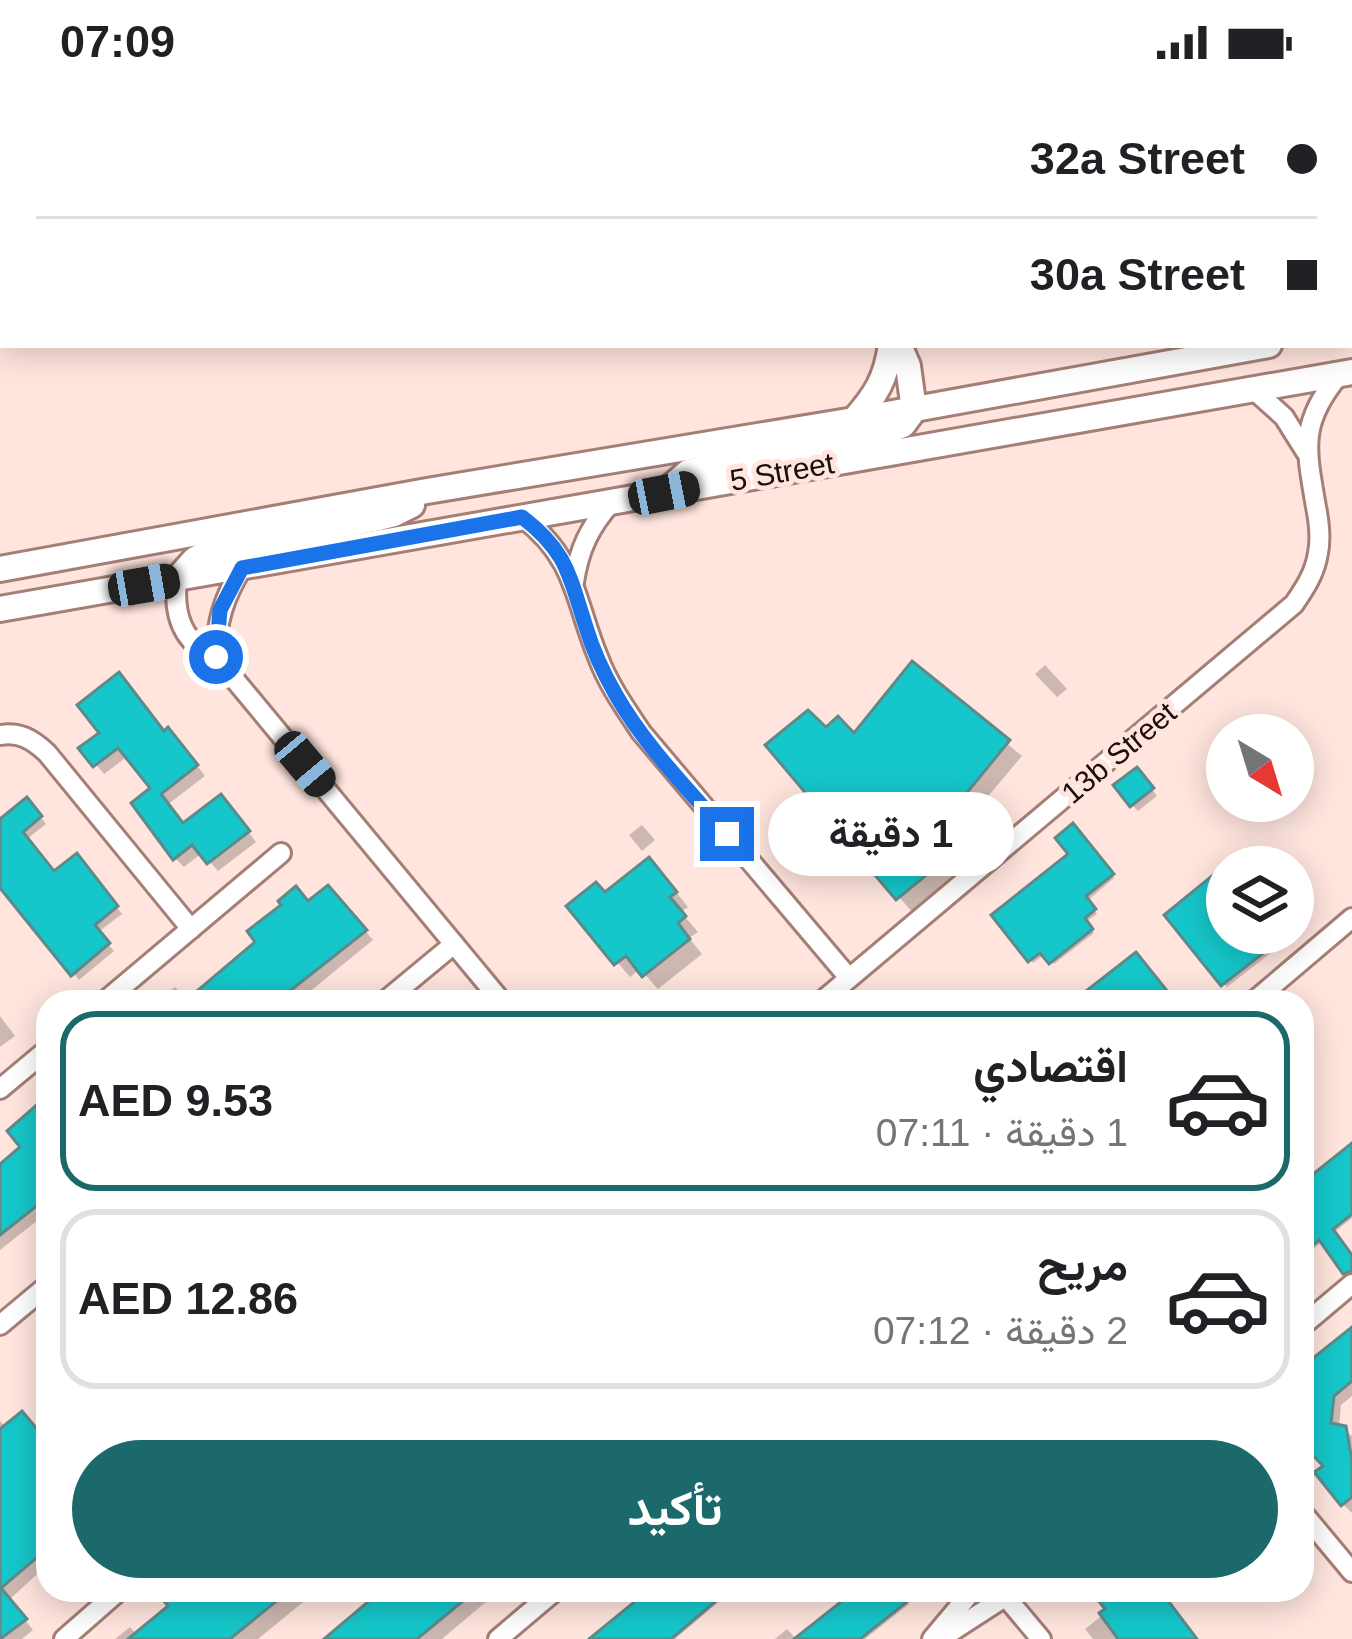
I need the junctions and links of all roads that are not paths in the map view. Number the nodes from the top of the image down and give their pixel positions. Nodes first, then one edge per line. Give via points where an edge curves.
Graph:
1 (894, 348) edge
2 (897, 348) edge
3 (1253, 348) edge
4 (1346, 374) edge
5 (1253, 389) junction
6 (914, 410) junction
7 (854, 420) junction
8 (1306, 452) junction
9 (427, 491) junction
10 (664, 493) junction
11 (613, 501) junction
12 (522, 517) junction
13 (242, 568) junction
14 (0, 569) edge
15 (177, 579) junction
16 (574, 582) junction
17 (0, 609) edge
18 (216, 657) junction
19 (0, 735) edge
20 (281, 853) dead end
21 (1352, 918) edge
22 (190, 929) junction
23 (454, 944) junction
24 (849, 978) junction
25 (118, 990) edge
26 (398, 990) edge
27 (492, 990) edge
28 (835, 990) edge
29 (1267, 990) edge
30 (36, 1059) edge
31 (0, 1089) edge
32 (1352, 1284) edge
33 (36, 1295) edge
34 (1314, 1316) edge
35 (0, 1325) edge
36 (1314, 1526) edge
37 (1352, 1572) edge
38 (106, 1602) edge
39 (542, 1602) edge
40 (964, 1602) edge
41 (989, 1602) edge
42 (1010, 1602) edge
43 (64, 1639) edge
44 (498, 1639) edge
45 (936, 1639) edge
46 (1041, 1639) edge

1 - 7 street via 876,395
2 - 6 street
3 - 6 street, 5 Street
4 - 5 street, 5 Street
4 - 8 street, 13b Street via 1315,410
5 - 8 street, 13b Street
5 - 10 street, 5 Street
6 - 7 street, 5 Street
6 - 10 street via 894,430 699,469
7 - 9 street, 5 Street
8 - 24 street, 13b Street via 1318,553 1294,604
9 - 14 street, 5 Street
9 - 15 street via 394,514 210,551
10 - 11 street, 5 Street
11 - 12 street, 5 Street
11 - 16 street via 584,541
12 - 13 street, 5 Street
12 - 16 street via 556,548
13 - 15 street, 5 Street
13 - 18 street via 220,610
15 - 17 street, 5 Street
15 - 18 street via 184,632
16 - 24 street via 600,664 641,732
18 - 23 street
19 - 22 street via 35,741
20 - 22 street
21 - 29 street
22 - 25 street
23 - 26 street
23 - 27 street
24 - 28 street, 13b Street
30 - 31 street
32 - 34 street
33 - 35 street
36 - 37 street
38 - 43 street
39 - 44 street
40 - 45 street
41 - 45 street
42 - 46 street

